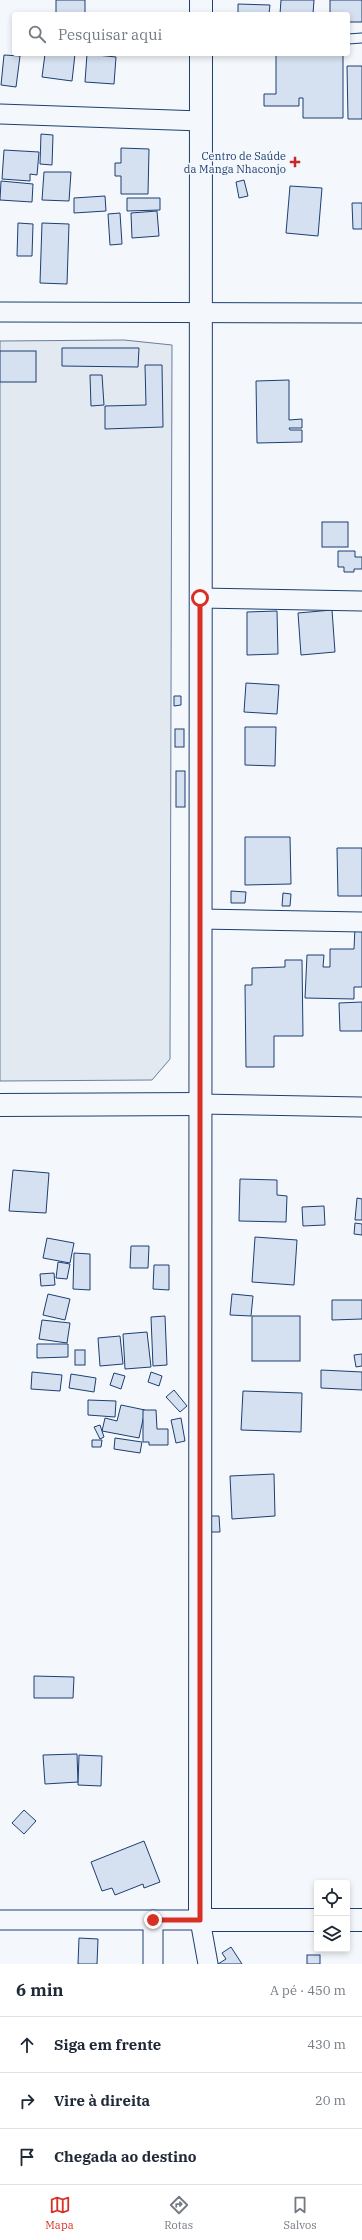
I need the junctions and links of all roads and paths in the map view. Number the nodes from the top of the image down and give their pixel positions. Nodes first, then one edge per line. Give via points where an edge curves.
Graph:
1 (201, 0) edge
2 (201, 12) edge
3 (362, 38) edge
4 (350, 39) edge
5 (201, 56) edge
6 (0, 114) edge
7 (201, 121) junction
8 (0, 312) edge
9 (201, 313) junction
10 (362, 314) edge
11 (200, 598) junction
12 (362, 601) edge
13 (200, 920) junction
14 (362, 922) edge
15 (200, 1104) junction
16 (0, 1105) edge
17 (362, 1107) edge
18 (0, 1920) edge
19 (153, 1920) junction
20 (200, 1920) junction
21 (314, 1920) edge
22 (350, 1920) edge
23 (362, 1920) edge
24 (153, 1964) edge
25 (208, 1964) edge

1 - 2 street
3 - 4 lane
5 - 7 street
6 - 7 street
7 - 9 street
8 - 9 street
9 - 10 street
9 - 11 street
11 - 12 street
11 - 13 street
13 - 14 street
13 - 15 street
15 - 16 street
15 - 17 street
15 - 20 street
18 - 19 street
19 - 20 street
19 - 24 street
20 - 21 street
20 - 25 street
22 - 23 street

